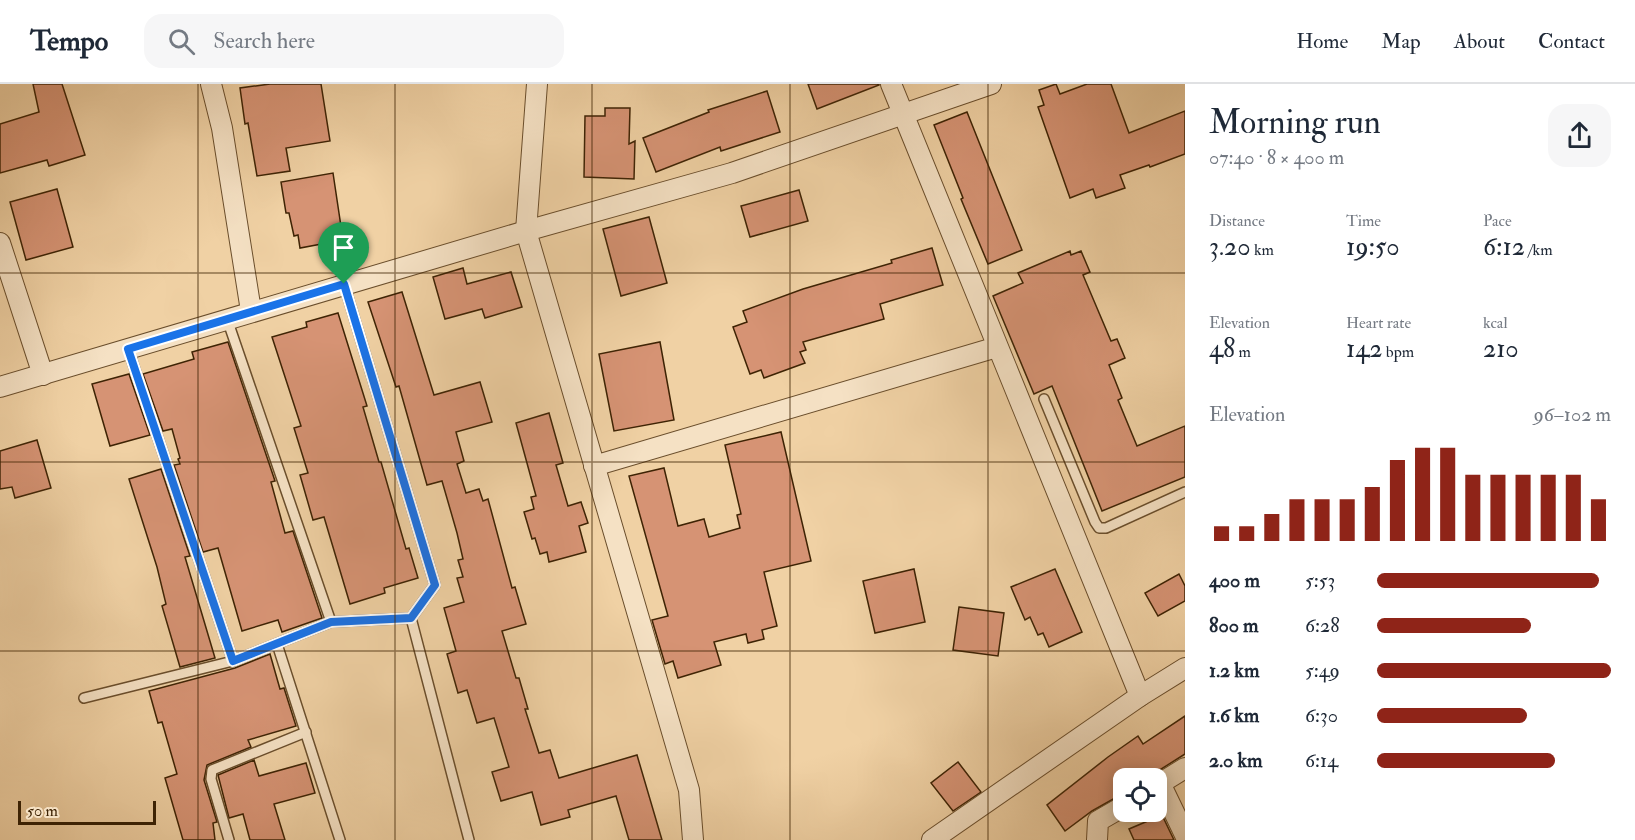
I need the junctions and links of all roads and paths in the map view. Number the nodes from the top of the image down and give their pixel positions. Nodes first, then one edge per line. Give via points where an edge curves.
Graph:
1 (211, 84) edge
2 (537, 84) edge
3 (891, 84) edge
4 (992, 84) edge
5 (902, 114) junction
6 (526, 231) junction
7 (0, 243) edge
8 (344, 284) junction
9 (251, 311) junction
10 (227, 319) junction
11 (998, 347) junction
12 (128, 349) junction
13 (43, 375) junction
14 (0, 387) edge
15 (1044, 399) dead end
16 (594, 466) junction
17 (1185, 492) edge
18 (411, 618) junction
19 (331, 622) junction
20 (277, 644) junction
21 (233, 661) junction
22 (1185, 668) edge
23 (1140, 696) junction
24 (84, 698) dead end
25 (306, 732) junction
26 (1185, 768) edge
27 (1167, 779) edge
28 (1167, 802) edge
29 (1113, 812) edge
30 (1185, 835) edge
31 (230, 840) edge
32 (339, 840) edge
33 (470, 840) edge
34 (693, 840) edge
35 (932, 840) edge
36 (1097, 840) edge

1 - 9 street via 222,128
2 - 6 street
3 - 5 street
4 - 5 street
5 - 6 street via 732,173
5 - 11 street
6 - 8 street
6 - 16 street
7 - 13 street
8 - 9 street
8 - 18 lane via 435,585
9 - 10 street
10 - 12 street
10 - 19 lane
11 - 16 street
11 - 23 street
12 - 13 street
12 - 21 lane
13 - 14 street
15 - 17 lane via 1099,528
16 - 34 street via 689,790
18 - 19 lane
18 - 33 lane
19 - 20 lane
20 - 21 lane
20 - 25 lane
21 - 24 lane
22 - 23 street
23 - 35 street
25 - 31 lane via 212,770 211,779
25 - 32 lane
26 - 27 street
28 - 30 street
29 - 36 street via 1098,821

